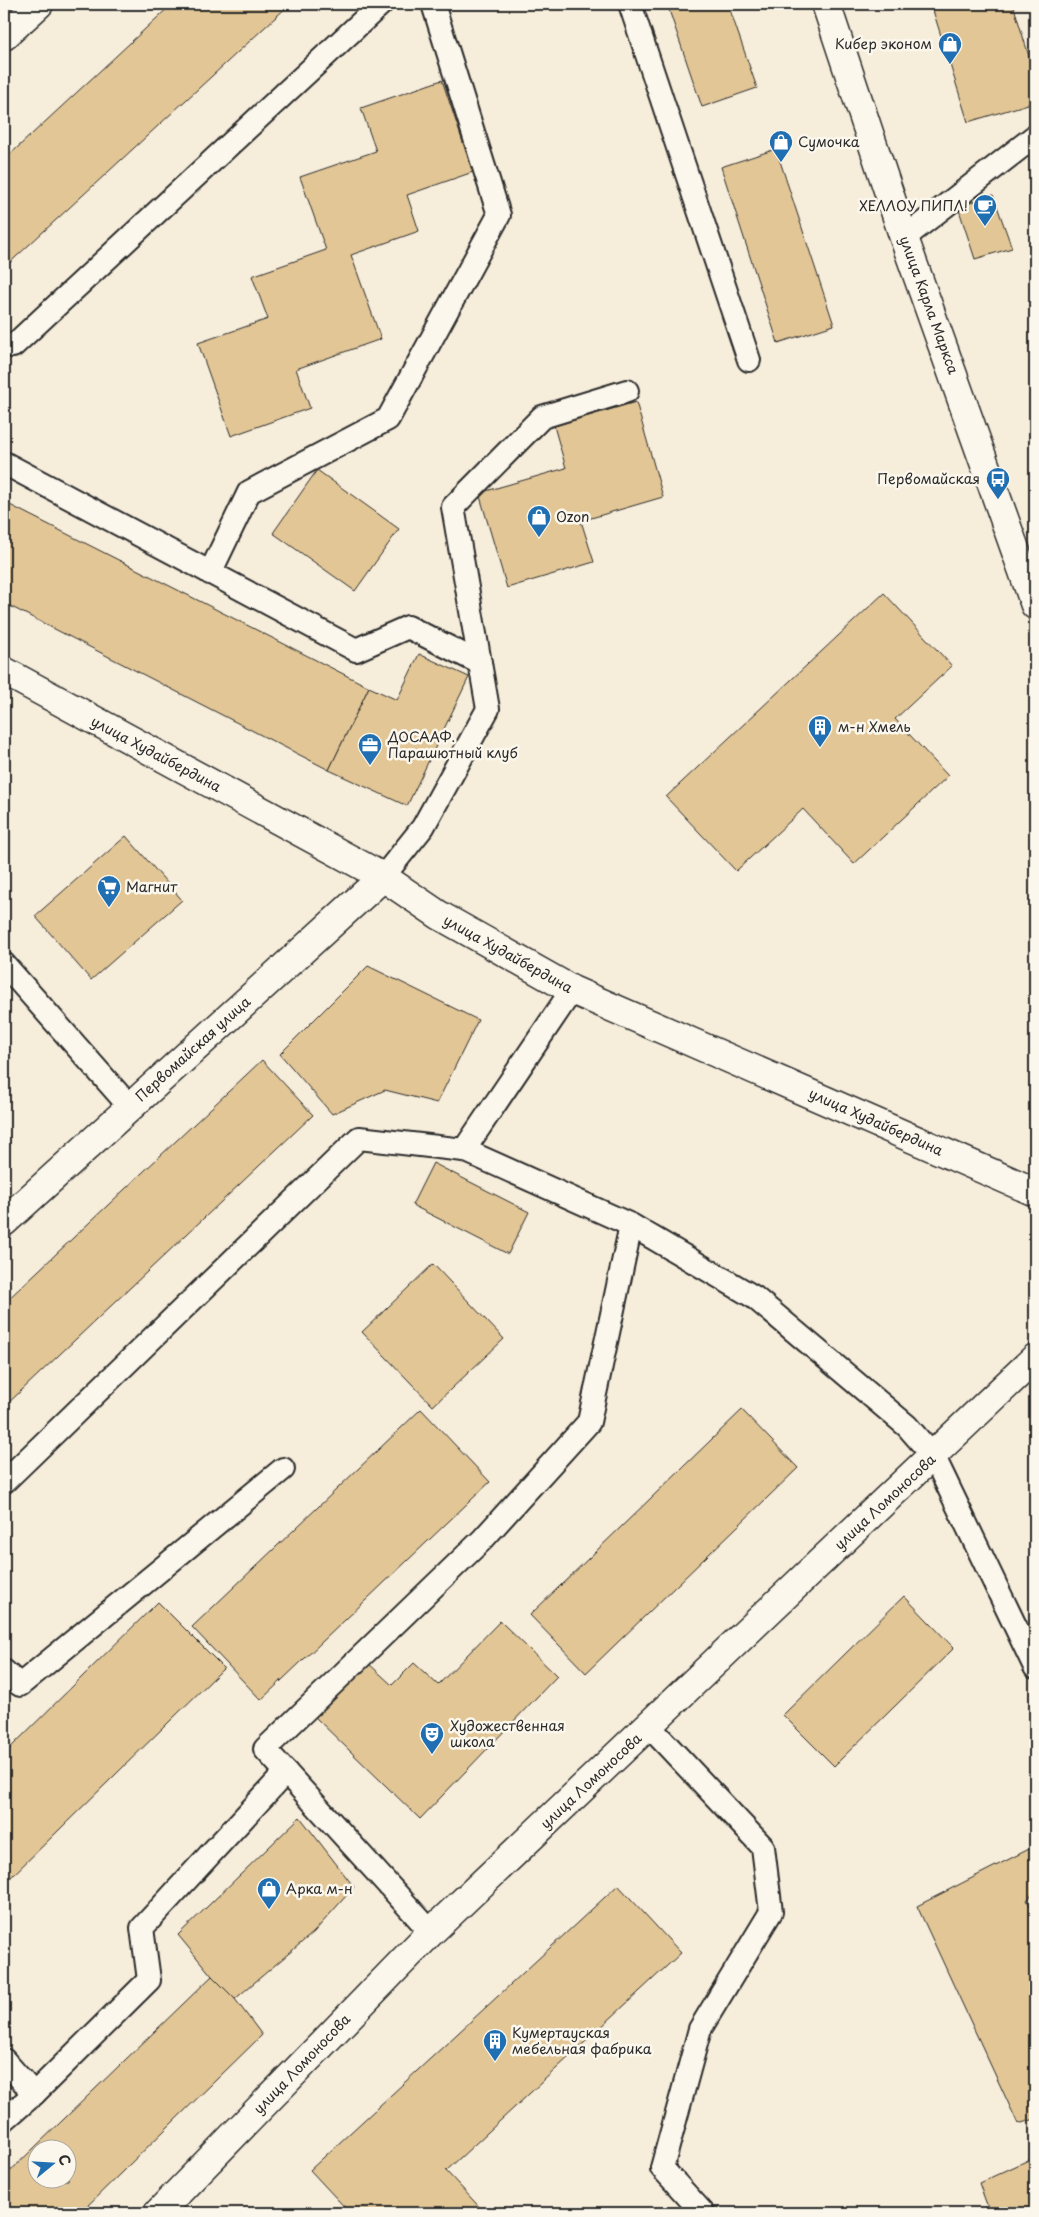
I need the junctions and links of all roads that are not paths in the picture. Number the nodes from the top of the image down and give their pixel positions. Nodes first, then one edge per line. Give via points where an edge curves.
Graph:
1 (39, 4) edge
2 (380, 4) edge
3 (433, 4) edge
4 (630, 4) edge
5 (826, 4) edge
6 (4, 36) edge
7 (1035, 136) edge
8 (904, 238) junction
9 (4, 345) edge
10 (750, 360) dead end
11 (628, 391) dead end
12 (4, 463) edge
13 (210, 572) junction
14 (1035, 605) edge
15 (480, 664) junction
16 (4, 671) edge
17 (382, 877) junction
18 (4, 964) edge
19 (572, 990) junction
20 (130, 1107) junction
21 (464, 1150) junction
22 (1035, 1192) edge
23 (4, 1222) edge
24 (631, 1226) junction
25 (1035, 1358) edge
26 (934, 1457) junction
27 (283, 1469) dead end
28 (4, 1482) edge
29 (1035, 1667) edge
30 (4, 1671) edge
31 (649, 1726) junction
32 (286, 1772) junction
33 (431, 1932) junction
34 (4, 2060) edge
35 (34, 2094) junction
36 (4, 2120) edge
37 (158, 2213) edge
38 (702, 2213) edge

1 - 6 street
2 - 9 lane via 13,346
3 - 13 lane via 499,216 388,419 249,492
4 - 10 lane
5 - 8 street, улица Карла Маркса
7 - 8 lane
8 - 14 street, улица Карла Маркса
11 - 15 lane via 542,417 453,507
12 - 13 lane
13 - 15 lane via 356,650 408,626
15 - 17 lane via 488,709 423,827
16 - 17 street, улица Худайбердина
17 - 19 street, улица Худайбердина via 439,915
17 - 20 street, Первомайская улица
18 - 20 lane
19 - 21 lane
19 - 22 street, улица Худайбердина
20 - 23 street, Первомайская улица
21 - 24 lane
21 - 28 lane via 359,1138
24 - 26 lane via 754,1297 906,1426
24 - 32 lane via 589,1422 483,1540 265,1749
25 - 26 street, улица Ломоносова
26 - 29 lane
26 - 31 street, улица Ломоносова
27 - 30 lane via 20,1685
31 - 33 street, улица Ломоносова
31 - 38 lane via 763,1847 771,1912 700,2029 662,2168
32 - 33 lane
32 - 35 lane via 142,1928 149,1980
33 - 37 street, улица Ломоносова
34 - 35 lane
35 - 36 lane

